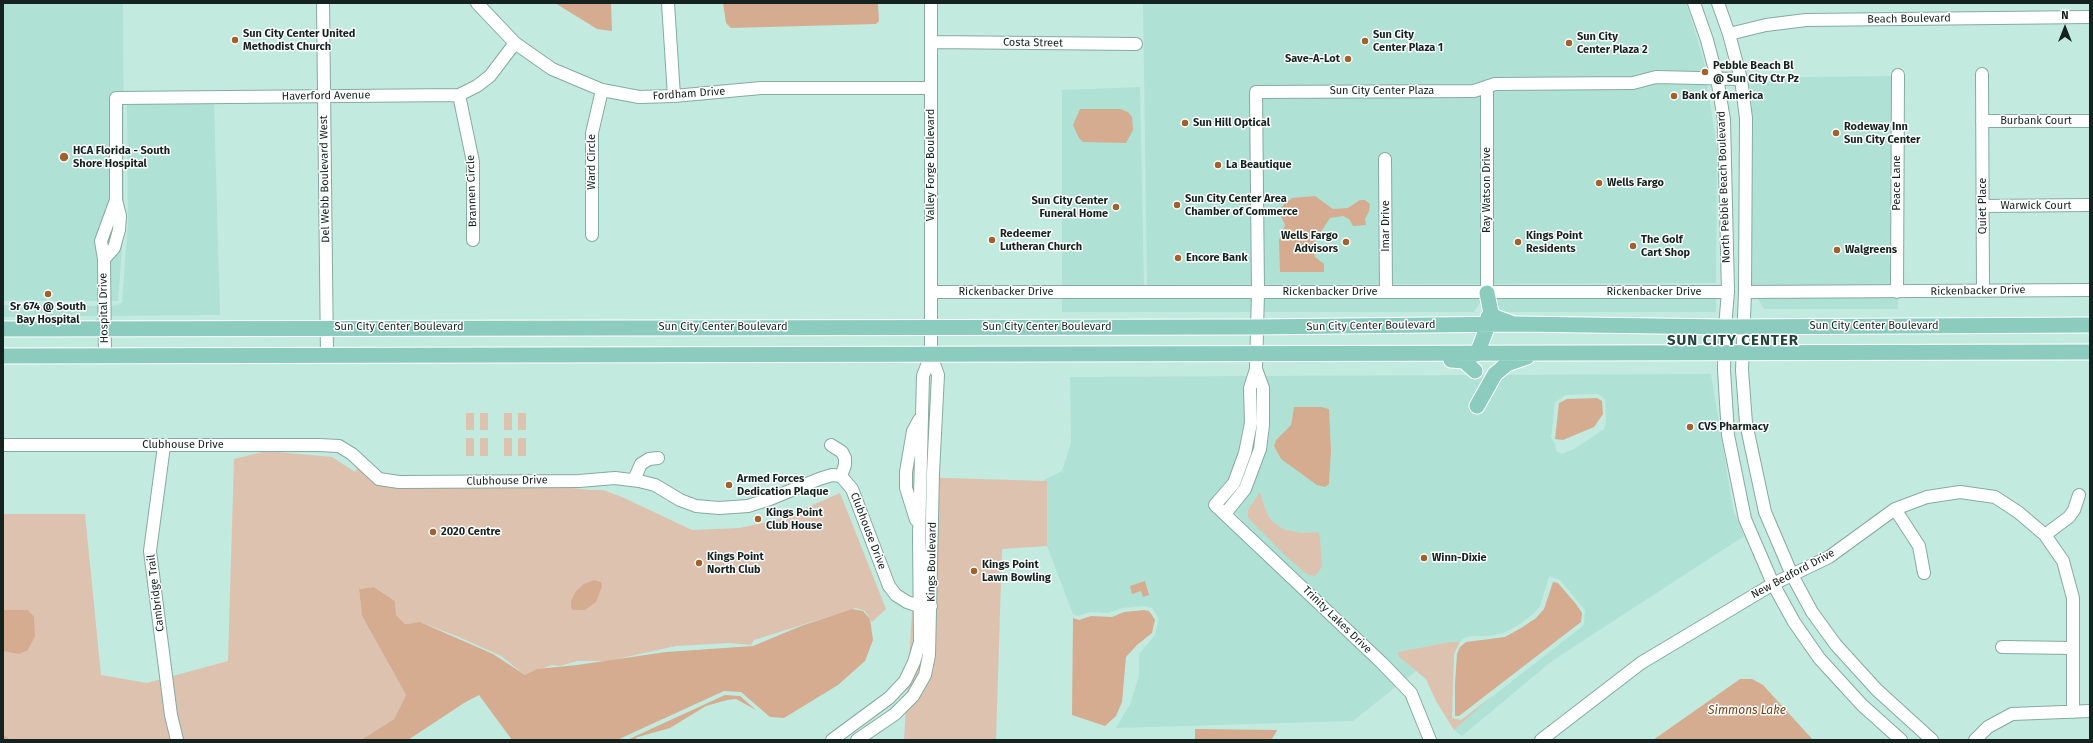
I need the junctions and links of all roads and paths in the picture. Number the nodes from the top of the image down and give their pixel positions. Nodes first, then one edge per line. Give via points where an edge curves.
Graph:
1 (323, 3) edge
2 (477, 3) edge
3 (668, 3) edge
4 (931, 3) edge
5 (1694, 3) edge
6 (1718, 3) edge
7 (2090, 17) edge
8 (1729, 34) junction
9 (931, 42) junction
10 (515, 44) junction
11 (1136, 44) dead end
12 (1982, 74) dead end
13 (1898, 75) dead end
14 (1717, 78) junction
15 (1741, 79) junction
16 (1486, 87) junction
17 (931, 88) junction
18 (602, 90) junction
19 (459, 95) junction
20 (324, 96) junction
21 (674, 96) junction
22 (116, 98) joint
23 (1982, 121) junction
24 (2090, 121) edge
25 (1386, 159) dead end
26 (2090, 205) edge
27 (1983, 206) junction
28 (592, 235) dead end
29 (474, 240) dead end
30 (1983, 290) junction
31 (2090, 290) edge
32 (932, 292) junction
33 (1258, 292) junction
34 (1386, 292) junction
35 (1728, 292) junction
36 (1745, 292) junction
37 (1897, 292) junction
38 (1488, 300) junction
39 (1517, 324) junction
40 (1465, 325) junction
41 (1488, 325) junction
42 (2090, 325) edge
43 (932, 327) junction
44 (1256, 327) junction
45 (1744, 327) junction
46 (105, 328) junction
47 (327, 328) junction
48 (1725, 328) junction
49 (3, 329) edge
50 (2090, 352) edge
51 (1256, 353) junction
52 (1724, 353) junction
53 (1743, 353) junction
54 (1367, 354) junction
55 (1477, 354) junction
56 (1547, 354) junction
57 (931, 355) junction
58 (3, 356) edge
59 (105, 356) junction
60 (327, 356) junction
61 (1256, 368) junction
62 (1475, 371) dead end
63 (1477, 406) dead end
64 (3, 445) edge
65 (831, 445) dead end
66 (164, 446) junction
67 (658, 458) dead end
68 (841, 476) junction
69 (634, 480) junction
70 (2079, 495) dead end
71 (1895, 509) junction
72 (1225, 514) junction
73 (2045, 535) junction
74 (1924, 573) dead end
75 (1792, 575) junction
76 (1773, 584) junction
77 (925, 606) junction
78 (2002, 647) dead end
79 (2073, 648) junction
80 (1864, 676) junction
81 (1849, 690) junction
82 (2090, 711) edge
83 (2073, 712) junction
84 (177, 740) edge
85 (832, 740) edge
86 (857, 740) edge
87 (1430, 740) edge
88 (1541, 740) edge
89 (1902, 740) edge
90 (1932, 740) edge
91 (1975, 740) edge

1 - 20 street, Del Webb Boulevard West
2 - 10 street, Fordham Drive
3 - 21 street
4 - 9 street, Valley Forge Boulevard
5 - 14 street, North Pebble Beach Boulevard
6 - 8 street, North Pebble Beach Boulevard
7 - 8 street, Beach Boulevard via 1806,20 1766,25
8 - 15 street, North Pebble Beach Boulevard
9 - 11 street, Costa Street
9 - 17 street, Valley Forge Boulevard
10 - 18 street, Fordham Drive via 552,69
10 - 19 street, Haverford Avenue via 490,76
12 - 23 street, Quiet Place
13 - 37 street, Peace Lane
14 - 15 street, Sun City Center Plaza
14 - 16 street, Sun City Center Plaza via 1656,78 1633,83 1495,84
14 - 35 street, North Pebble Beach Boulevard via 1724,120
15 - 36 street, North Pebble Beach Boulevard via 1746,118
16 - 33 street, Sun City Center Plaza via 1474,91 1256,92
16 - 38 street, Ray Watson Drive
17 - 21 street, Fordham Drive via 761,88
17 - 32 street, Valley Forge Boulevard
18 - 21 street, Fordham Drive via 639,97
18 - 28 street, Ward Circle via 592,133
19 - 20 street, Haverford Avenue
19 - 29 street, Brannen Circle via 473,162
20 - 22 street, Haverford Avenue
20 - 47 street, Del Webb Boulevard West
22 - 46 street, Hospital Drive via 116,200 101,241 104,260
23 - 24 street, Burbank Court
23 - 27 street, Quiet Place
25 - 34 street, Imar Drive
26 - 27 street, Warwick Court
27 - 30 street, Quiet Place
30 - 31 street, Rickenbacker Drive
30 - 37 street, Rickenbacker Drive
32 - 33 street, Rickenbacker Drive
32 - 43 street, Valley Forge Boulevard
33 - 34 street, Rickenbacker Drive
33 - 44 street, Sun City Center Plaza
34 - 38 street, Rickenbacker Drive
35 - 38 street, Rickenbacker Drive
35 - 48 street, North Pebble Beach Boulevard
36 - 37 street, Rickenbacker Drive
36 - 45 street, North Pebble Beach Boulevard
38 - 39 main road via 1494,317
38 - 40 main road via 1480,312
38 - 41 main road
39 - 41 main road, Sun City Center Boulevard
39 - 48 main road, Sun City Center Boulevard
40 - 41 main road, Sun City Center Boulevard
40 - 44 main road, Sun City Center Boulevard
41 - 55 main road
42 - 45 main road, Sun City Center Boulevard
43 - 44 main road, Sun City Center Boulevard
43 - 47 main road, Sun City Center Boulevard
43 - 57 street, Kings Boulevard
44 - 51 street, Trinity Lakes Drive
45 - 48 main road, Sun City Center Boulevard
45 - 53 street, North Pebble Beach Boulevard
46 - 47 main road, Sun City Center Boulevard
46 - 49 main road, Sun City Center Boulevard
46 - 59 street, Hospital Drive
47 - 60 street, Del Webb Boulevard West
48 - 52 street, North Pebble Beach Boulevard
50 - 53 main road
51 - 54 main road
51 - 57 main road
51 - 61 street, Trinity Lakes Drive
52 - 53 main road
52 - 56 main road
52 - 76 street, North Pebble Beach Boulevard via 1728,436 1745,519
53 - 75 street, North Pebble Beach Boulevard via 1743,402 1754,467 1765,512
54 - 55 main road
54 - 62 main road via 1393,359 1457,360 1469,363
55 - 56 main road
56 - 63 main road via 1516,360 1500,369
57 - 60 main road
57 - 77 street, Kings Boulevard via 938,375
57 - 77 street, Kings Boulevard via 923,376 919,528
58 - 59 main road
59 - 60 main road
61 - 72 street, Trinity Lakes Drive via 1263,388 1260,449 1245,489
61 - 72 street, Trinity Lakes Drive via 1250,388 1251,423 1245,453 1234,483 1215,505
64 - 66 street, Clubhouse Drive
65 - 68 street via 842,452 845,458 846,465
66 - 69 street, Clubhouse Drive via 339,446 352,454 379,479 399,482 579,481 615,478
66 - 84 street, Cambridge Trail via 150,550 171,715
67 - 69 street via 649,459 641,464
68 - 69 street, Clubhouse Drive via 832,475 819,479 748,506 719,508 696,506 655,485
68 - 77 street, Clubhouse Drive via 852,488 889,586 896,595 907,602
70 - 73 street via 2069,517
71 - 73 street, New Bedford Drive via 1927,496 1960,492 1994,497 2018,512
71 - 74 street via 1919,546
71 - 75 street, New Bedford Drive via 1829,558
72 - 87 street, Trinity Lakes Drive via 1411,693
73 - 79 street, New Bedford Drive via 2063,561 2073,598
75 - 76 street, New Bedford Drive
75 - 80 street, North Pebble Beach Boulevard via 1817,619
76 - 81 street, North Pebble Beach Boulevard via 1794,622 1819,658
76 - 88 street, New Bedford Drive via 1641,663
77 - 85 street, Kings Boulevard via 920,642 905,681 889,698
77 - 86 street, Kings Boulevard via 929,656 922,680 913,696 895,714
78 - 79 street
79 - 83 street, New Bedford Drive
80 - 81 street
80 - 90 street, North Pebble Beach Boulevard
81 - 89 street, North Pebble Beach Boulevard
82 - 83 street
83 - 91 street via 2012,714 1988,727

